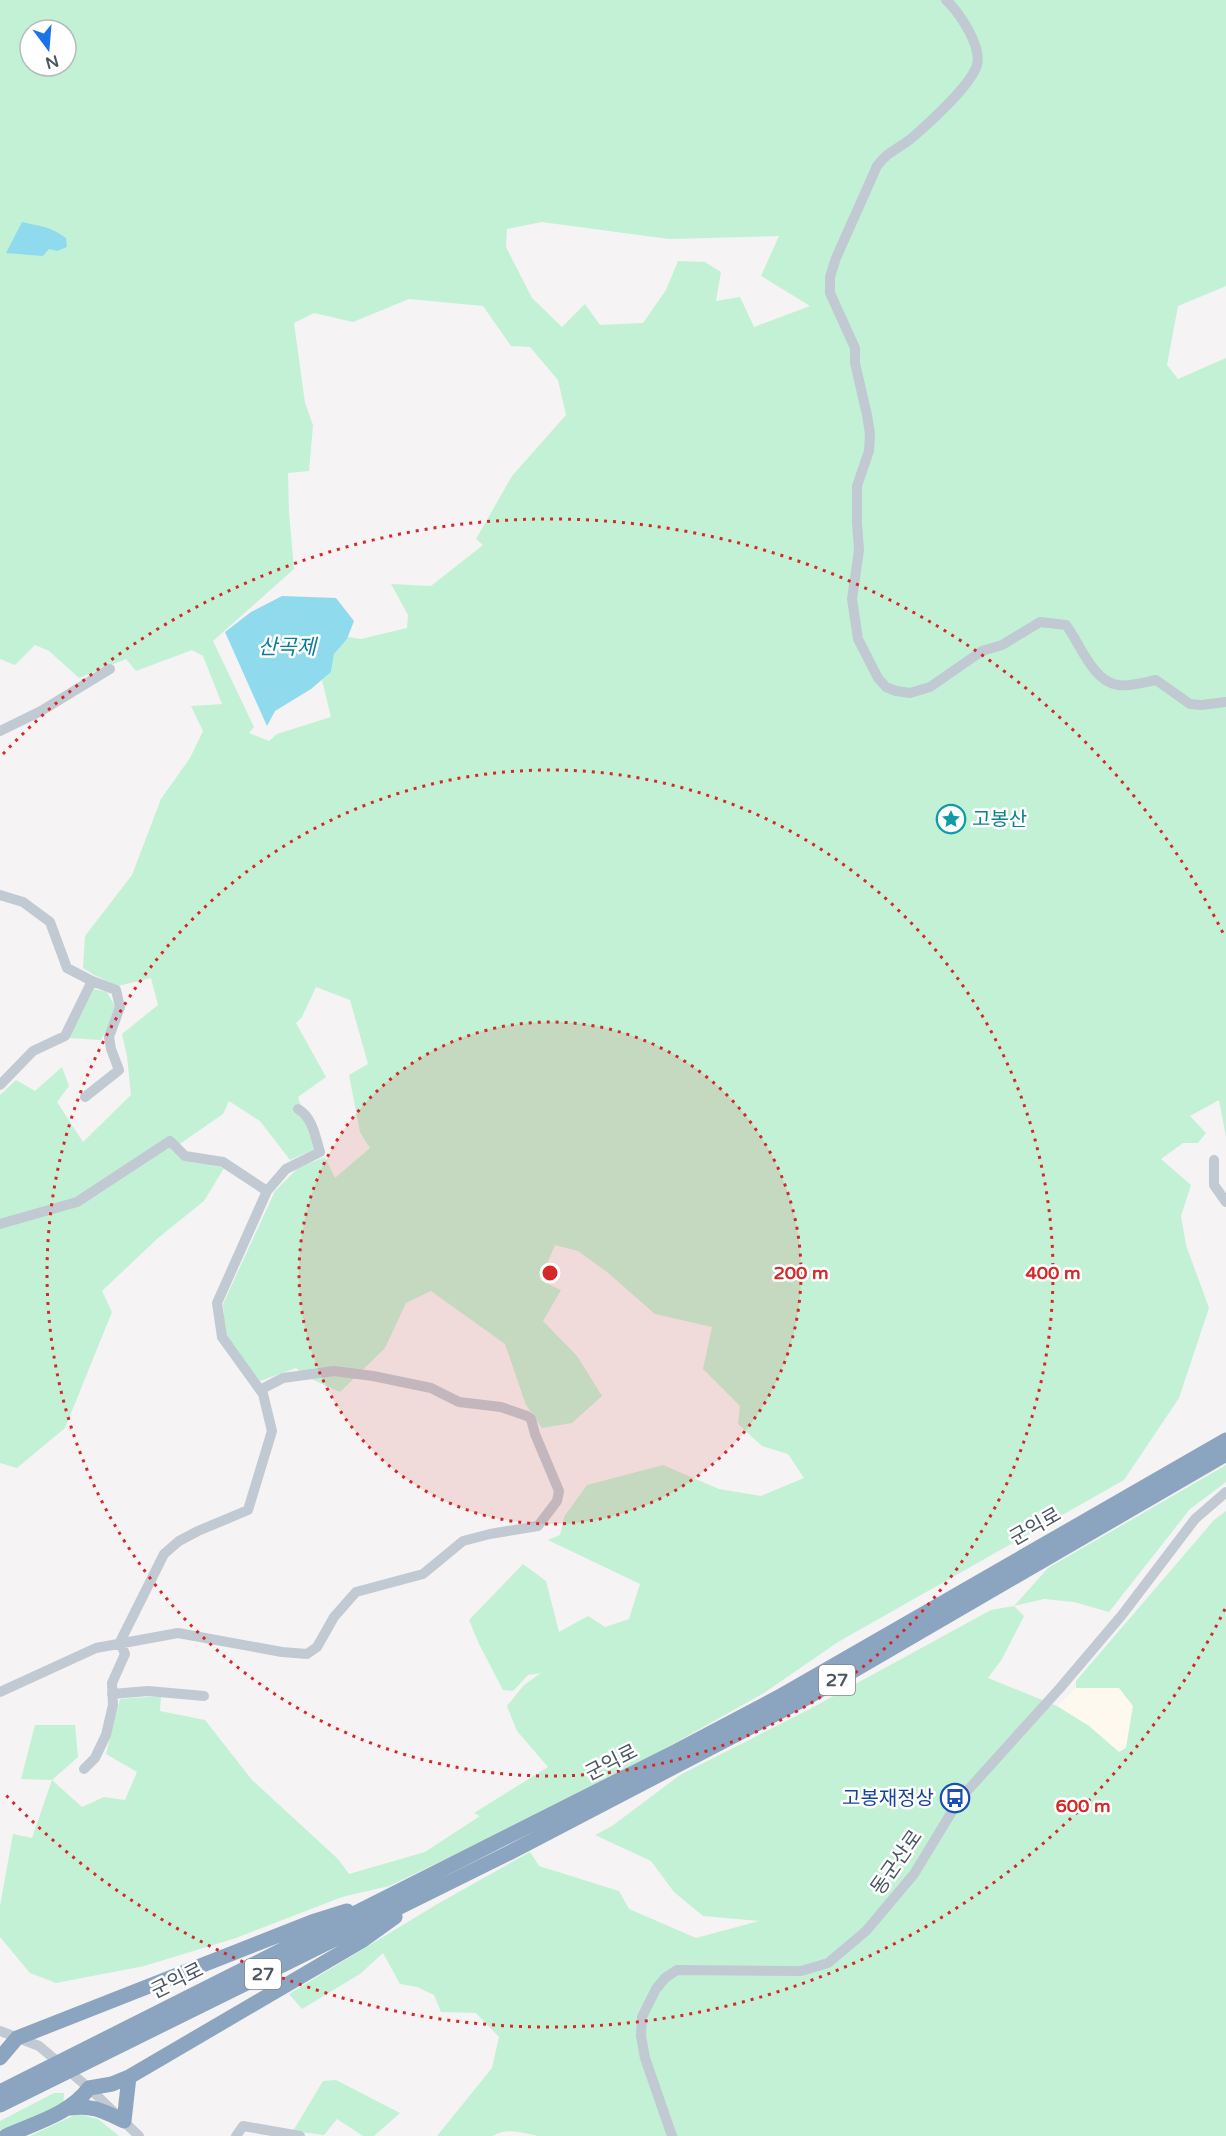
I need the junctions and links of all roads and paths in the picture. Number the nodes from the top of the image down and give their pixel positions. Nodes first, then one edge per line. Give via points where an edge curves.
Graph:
1 (946, 0) edge
2 (110, 669) dead end
3 (1226, 702) edge
4 (0, 731) edge
5 (0, 895) edge
6 (92, 981) junction
7 (0, 1085) edge
8 (85, 1097) dead end
9 (298, 1109) dead end
10 (1214, 1160) dead end
11 (267, 1191) junction
12 (1226, 1202) edge
13 (0, 1224) edge
14 (260, 1390) junction
15 (1226, 1440) edge
16 (1226, 1454) edge
17 (1226, 1492) edge
18 (120, 1642) junction
19 (0, 1692) edge
20 (112, 1694) junction
21 (204, 1696) dead end
22 (84, 1769) dead end
23 (437, 1888) junction
24 (385, 1900) junction
25 (0, 2031) edge
26 (17, 2038) junction
27 (84, 2056) junction
28 (0, 2058) edge
29 (50, 2074) junction
30 (129, 2077) junction
31 (88, 2088) junction
32 (0, 2092) edge
33 (0, 2105) edge
34 (69, 2108) junction
35 (124, 2121) junction
36 (6, 2136) edge
37 (139, 2136) edge
38 (236, 2136) edge
39 (300, 2136) edge
40 (672, 2136) edge

1 - 3 street via 975,44 977,64 961,91 877,166 830,277 830,292 855,348 870,434 857,486 859,550 852,599 858,639 886,687 910,693 930,687 982,651 1002,645 1040,622 1066,625 1092,668 1118,686 1156,680 1190,704
2 - 4 street
5 - 6 street via 23,902 51,922 67,968
6 - 7 street via 65,1036 33,1051
6 - 8 street via 116,990 120,1007 109,1037 119,1070
9 - 11 street via 311,1123 320,1152 286,1169
10 - 12 street via 1214,1185
11 - 13 street via 223,1162 185,1156 170,1141 77,1202
11 - 14 street via 217,1303 222,1337
14 - 18 street via 272,1431 248,1510 179,1541 164,1554
14 - 18 street via 283,1378 334,1371 431,1388 459,1402 501,1407 527,1416 559,1491 557,1501 538,1526 463,1541 423,1574 356,1592 307,1654 178,1632
15 - 24 highway, 군익로 / 27 via 779,1697
16 - 23 highway, 군익로 / 27 via 808,1697
17 - 40 street, 동군산로 via 1195,1519 1114,1624 959,1800 914,1874 866,1932 828,1964 801,1971 677,1971 665,1978 642,2017 641,2036
18 - 19 street via 96,1648
18 - 20 street via 125,1654 112,1683
20 - 21 street via 148,1691
20 - 22 street via 106,1735 95,1758
23 - 27 highway, 군익로 / 27
23 - 30 highway via 363,1940
24 - 26 highway via 312,1922
24 - 27 highway, 군익로 / 27
25 - 26 street
26 - 28 highway
26 - 31 street via 39,2046
27 - 29 highway, 군익로 / 27
29 - 32 highway, 군익로 / 27
29 - 33 highway, 군익로 / 27
30 - 31 highway
30 - 35 highway
31 - 34 highway
31 - 35 street
34 - 35 highway via 95,2108
34 - 36 highway
35 - 37 street
38 - 39 street via 243,2126

